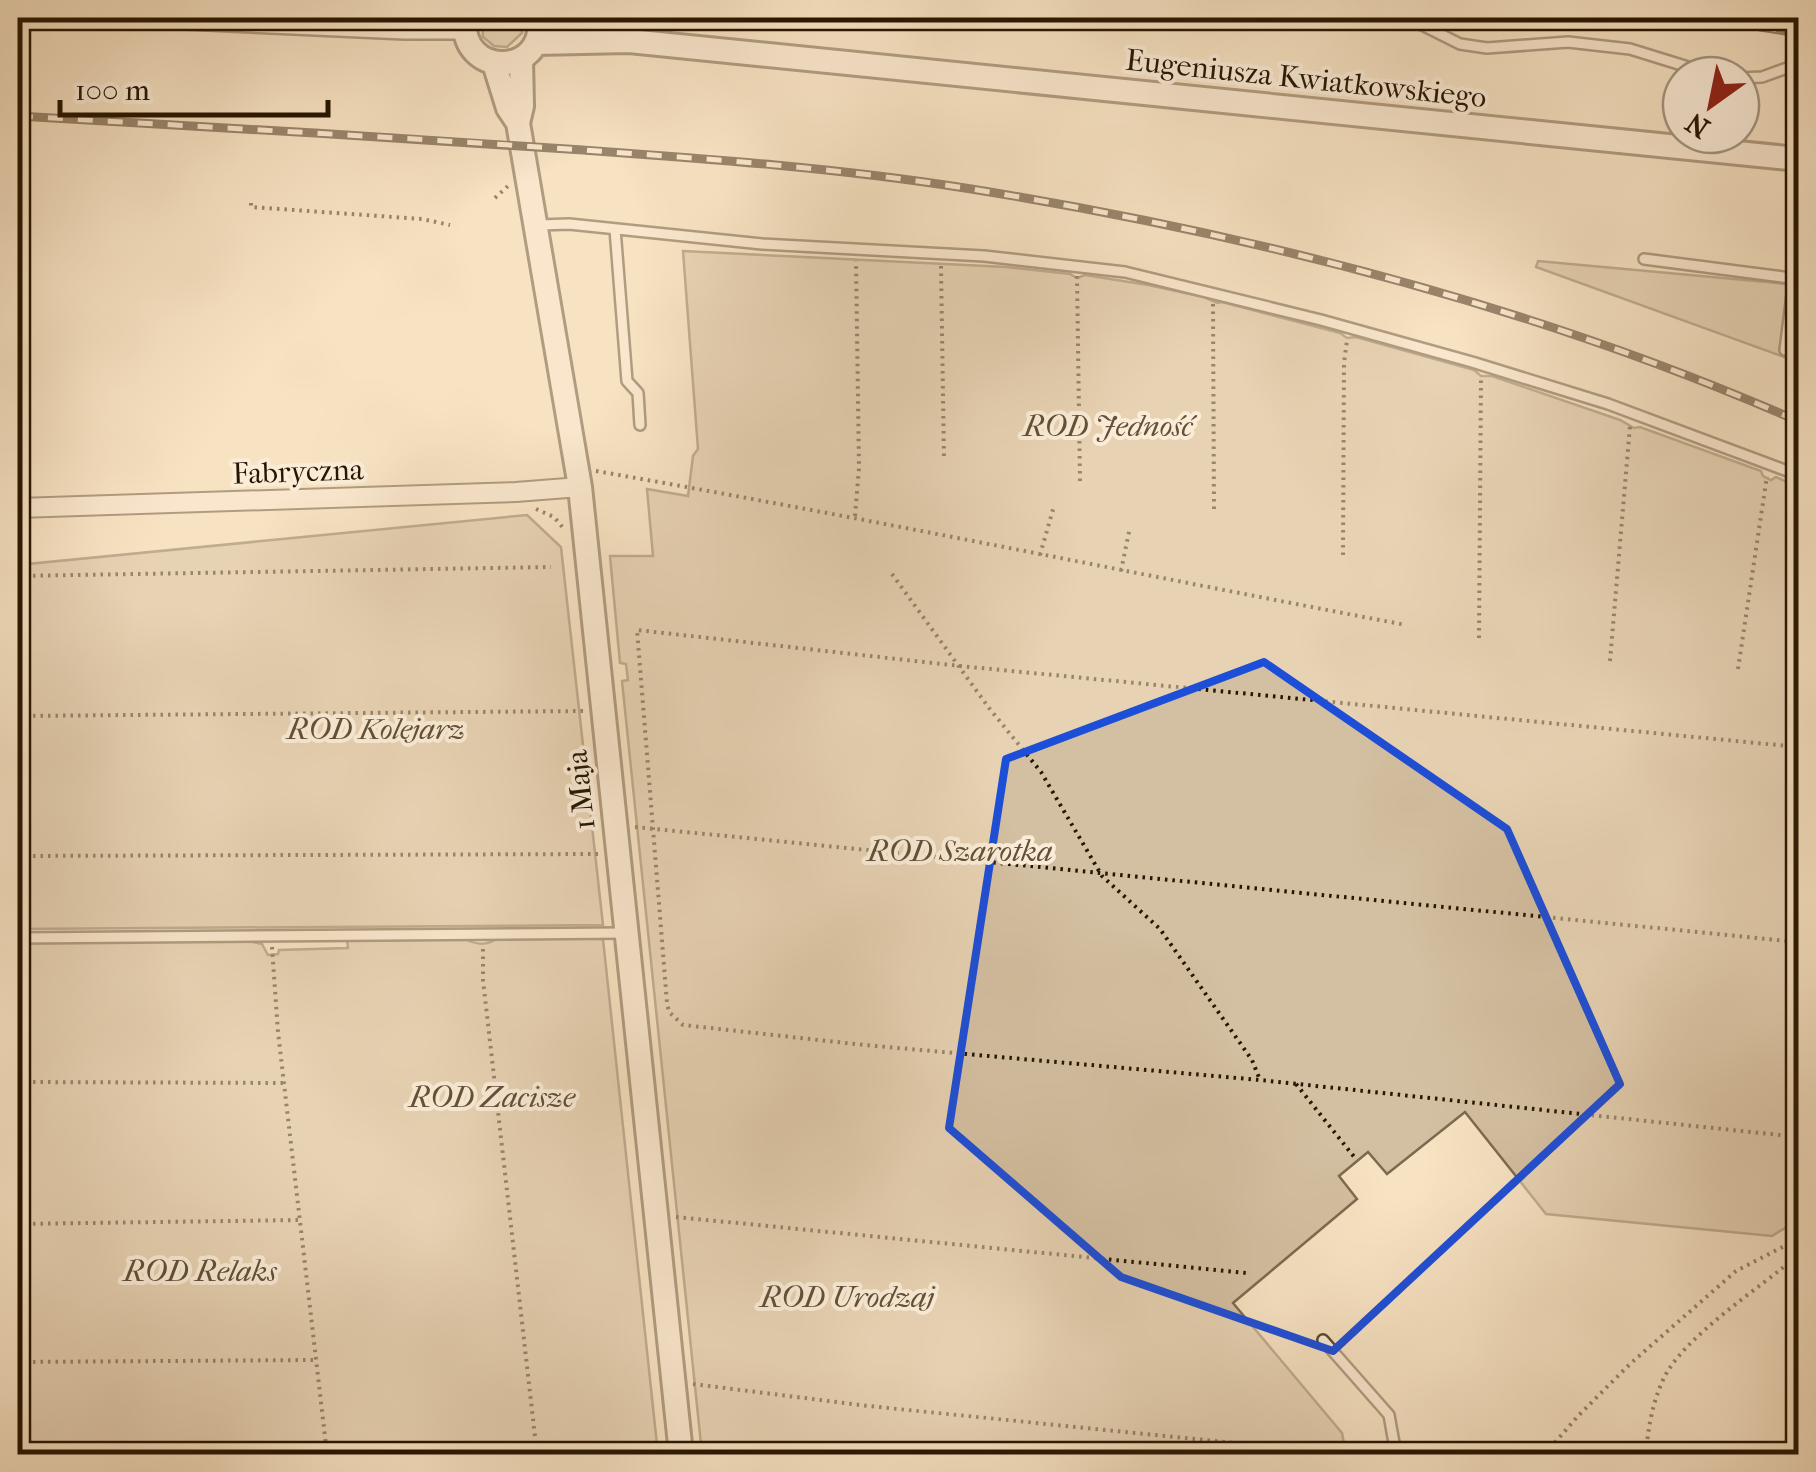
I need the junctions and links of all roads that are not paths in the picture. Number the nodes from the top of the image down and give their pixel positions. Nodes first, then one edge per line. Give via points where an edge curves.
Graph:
1 (54, 18) edge
2 (540, 18) edge
3 (1408, 18) edge
4 (466, 26) edge
5 (629, 41) junction
6 (529, 51) junction
7 (1661, 59) edge
8 (494, 63) junction
9 (1798, 64) edge
10 (1761, 77) edge
11 (518, 123) junction
12 (1798, 159) edge
13 (537, 225) junction
14 (614, 229) junction
15 (1644, 259) dead end
16 (1796, 279) edge
17 (1785, 350) dead end
18 (640, 425) dead end
19 (1798, 475) edge
20 (578, 477) junction
21 (18, 508) edge
22 (626, 933) junction
23 (18, 938) edge
24 (1323, 1340) dead end
25 (681, 1454) edge
26 (1396, 1454) edge

1 - 4 lane
2 - 5 street, Eugeniusza Kwiatkowskiego
2 - 6 street, 1 Maja
3 - 7 lane via 1460,44 1568,42
4 - 8 street via 478,54
5 - 6 street, Eugeniusza Kwiatkowskiego
5 - 12 street, Eugeniusza Kwiatkowskiego
6 - 8 street, Eugeniusza Kwiatkowskiego
6 - 11 street, 1 Maja
8 - 11 street, 1 Maja
9 - 10 lane
11 - 13 street, 1 Maja
13 - 14 lane
13 - 20 street, 1 Maja
14 - 18 lane via 627,381 638,392
14 - 19 lane via 1077,265 1142,276 1484,366
15 - 16 lane
16 - 17 lane
20 - 21 street, Fabryczna via 496,493
20 - 22 street, 1 Maja
22 - 23 lane
22 - 25 street, 1 Maja
24 - 26 lane via 1389,1415

